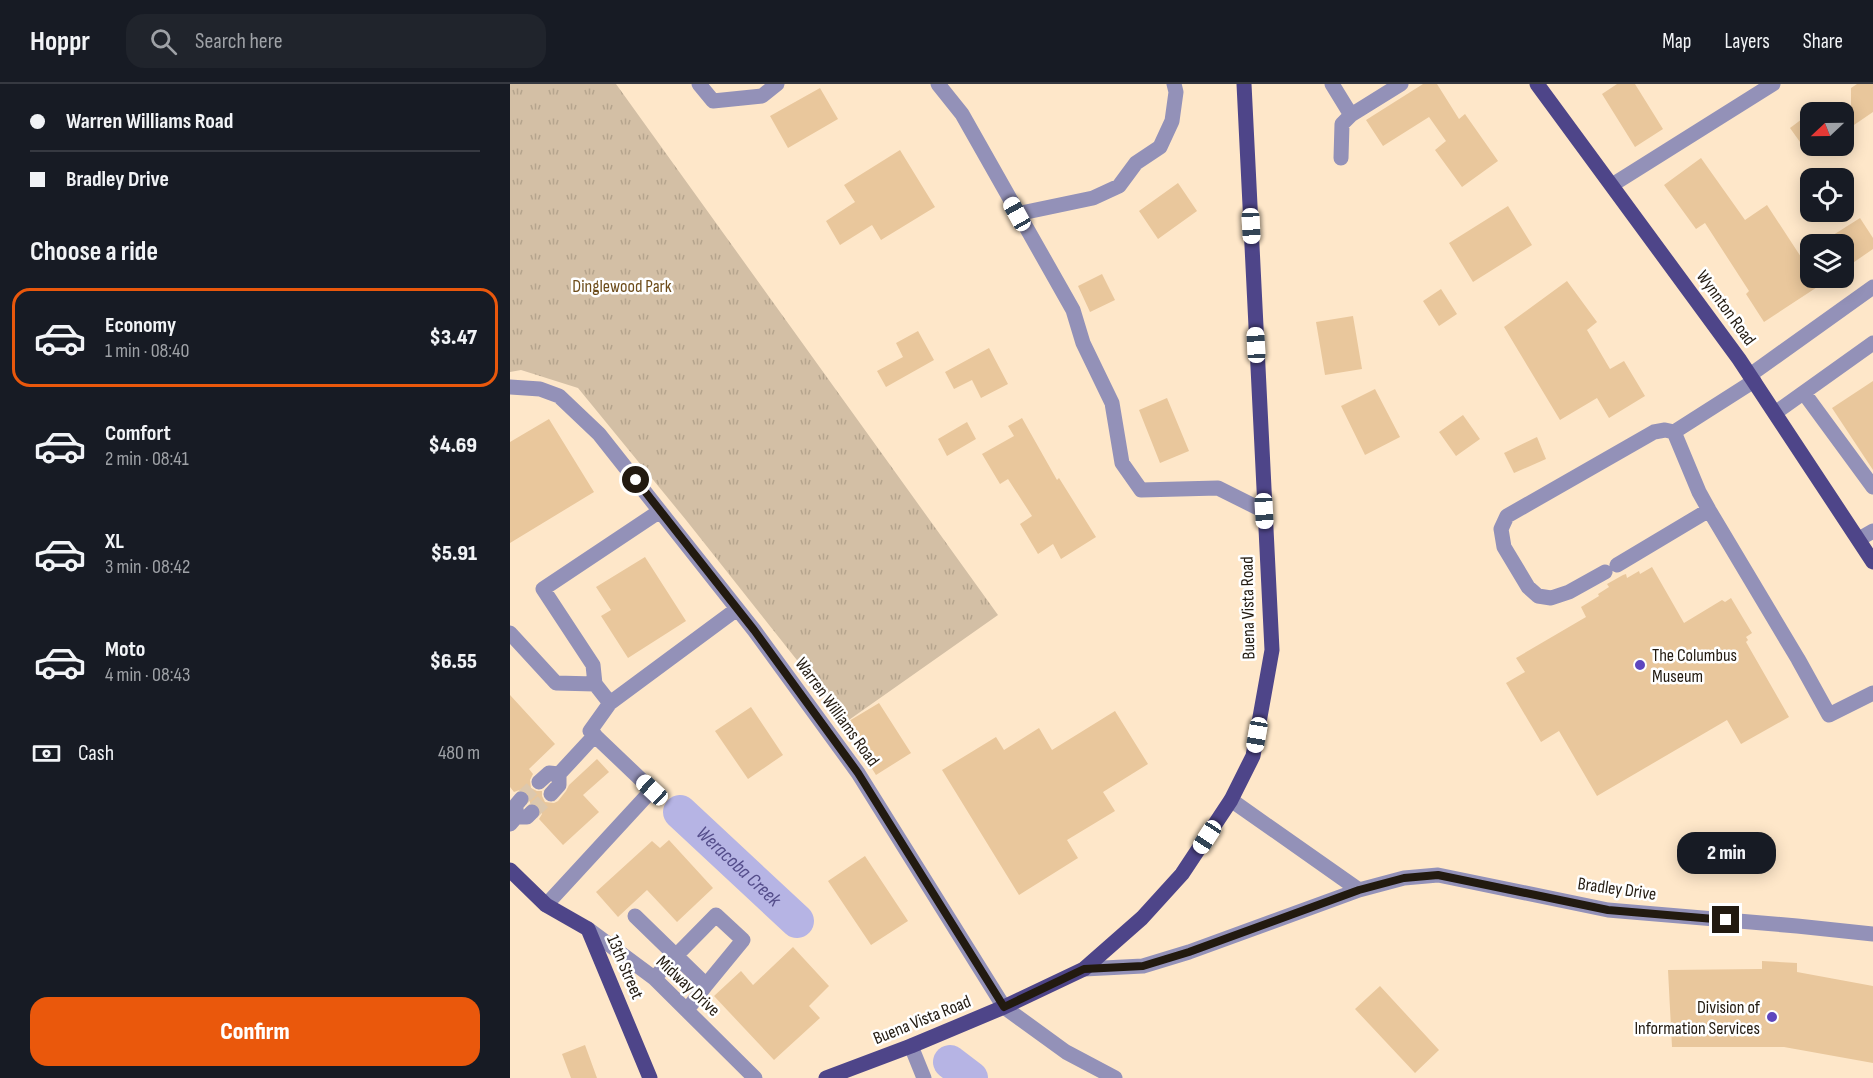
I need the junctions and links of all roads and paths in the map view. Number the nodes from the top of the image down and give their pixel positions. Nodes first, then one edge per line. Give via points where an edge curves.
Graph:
1 (699, 84) edge
2 (777, 84) edge
3 (938, 84) edge
4 (1174, 84) edge
5 (1244, 84) edge
6 (1332, 84) edge
7 (1401, 84) edge
8 (1537, 84) edge
9 (1773, 84) edge
10 (1352, 115) junction
11 (1341, 158) dead end
12 (1612, 185) junction
13 (1017, 214) junction
14 (1873, 287) edge
15 (1873, 343) edge
16 (1752, 378) junction
17 (510, 387) edge
18 (1804, 393) junction
19 (1775, 413) junction
20 (1674, 432) junction
21 (1873, 487) edge
22 (1709, 510) junction
23 (660, 511) junction
24 (1264, 511) junction
25 (1873, 531) edge
26 (1859, 539) junction
27 (1873, 562) edge
28 (737, 609) junction
29 (510, 633) edge
30 (595, 684) junction
31 (1873, 693) edge
32 (610, 703) junction
33 (595, 735) junction
34 (545, 788) tunnel mouth
35 (1231, 800) junction
36 (527, 806) tunnel mouth
37 (513, 821) edge
38 (510, 870) edge
39 (1359, 890) junction
40 (546, 905) junction
41 (635, 916) dead end
42 (588, 929) junction
43 (1873, 934) edge
44 (675, 956) junction
45 (1084, 969) junction
46 (654, 978) junction
47 (706, 985) junction
48 (1004, 1007) junction
49 (687, 1010) junction
50 (911, 1046) junction
51 (650, 1078) edge
52 (755, 1078) edge
53 (826, 1078) edge
54 (924, 1078) edge
55 (1115, 1078) edge

1 - 2 street via 713,101 762,96
3 - 13 street via 962,114
4 - 13 street via 1172,121 1160,147 1136,163 1119,186 1093,198
5 - 24 main road, Buena Vista Road
6 - 10 street
7 - 10 street
8 - 12 main road, Wynnton Road
9 - 12 street
10 - 11 street via 1342,124
12 - 16 main road, Wynnton Road
13 - 24 street via 1073,310 1083,343 1112,403 1122,463 1141,490 1218,488
14 - 16 street
15 - 18 street
16 - 19 main road, Wynnton Road
16 - 20 street
17 - 23 street, Warren Williams Road via 540,389 558,396 599,434
18 - 19 street
18 - 21 street
19 - 26 main road, Wynnton Road
20 - 22 street
20 - 22 street via 1654,432 1508,516 1502,529 1504,547 1528,586 1538,596 1551,598 1611,569
22 - 31 street via 1829,715
23 - 28 street, Warren Williams Road
23 - 30 street via 543,589 593,665
24 - 35 main road, Buena Vista Road via 1272,650 1253,756
25 - 26 street
26 - 27 main road, Wynnton Road
28 - 32 street
28 - 48 street, Warren Williams Road via 858,773
29 - 30 street via 556,683
30 - 32 street
32 - 33 street via 590,730
33 - 34 street via 559,774 559,785
33 - 40 street via 652,790
35 - 39 street
35 - 45 main road, Buena Vista Road via 1182,874 1142,918
36 - 37 street via 527,817
38 - 40 main road, 13th Street
39 - 43 street, Bradley Drive via 1404,878 1438,875 1608,910
39 - 45 street, Bradley Drive via 1143,966
40 - 42 main road, 13th Street
41 - 44 street
42 - 46 street, Midway Drive
42 - 51 main road, 13th Street
44 - 46 street
44 - 47 street
44 - 47 street via 716,915 743,940
45 - 48 main road, Buena Vista Road
46 - 49 street, Midway Drive
47 - 49 street
48 - 50 main road, Buena Vista Road
48 - 55 street, Warren Williams Road via 1066,1052
49 - 52 street, Midway Drive
50 - 53 main road, Buena Vista Road
50 - 54 street

